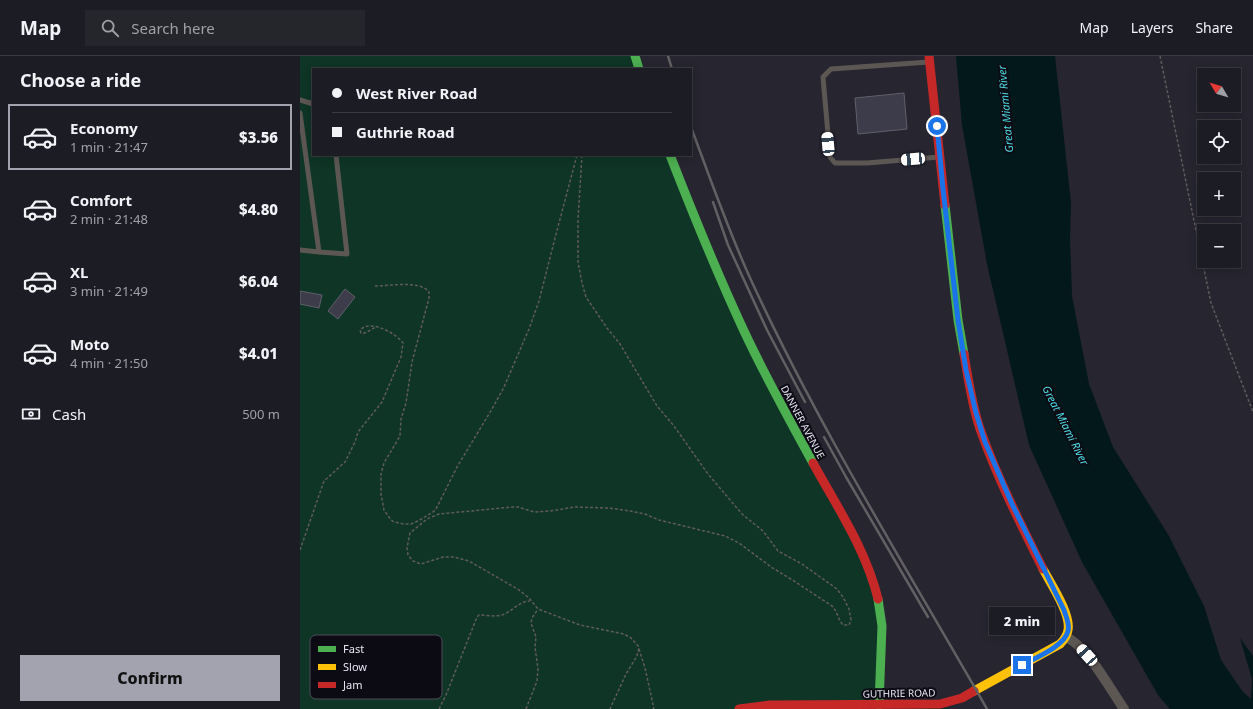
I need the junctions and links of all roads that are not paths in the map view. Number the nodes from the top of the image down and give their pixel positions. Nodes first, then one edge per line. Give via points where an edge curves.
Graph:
1 (634, 56) edge
2 (930, 59) edge
3 (639, 68) edge
4 (300, 100) edge
5 (312, 104) edge
6 (300, 113) edge
7 (336, 156) edge
8 (670, 156) edge
9 (940, 156) junction
10 (300, 250) edge
11 (319, 252) junction
12 (1066, 637) junction
13 (879, 707) edge
14 (739, 709) edge
15 (1124, 709) edge

1 - 3 street
2 - 9 street
2 - 9 lane via 831,69 823,76 830,157 835,163 867,163
4 - 5 lane
6 - 11 lane
7 - 11 lane via 347,254
8 - 13 street, DANNER AVENUE via 729,299 802,445 868,562 882,613
9 - 12 street via 958,320 976,413 985,442 1012,504 1064,610 1068,624
10 - 11 lane
12 - 13 street, GUTHRIE ROAD via 1060,644 958,699 940,704
12 - 15 street via 1073,640 1087,655
13 - 14 street, GUTHRIE ROAD via 770,705

